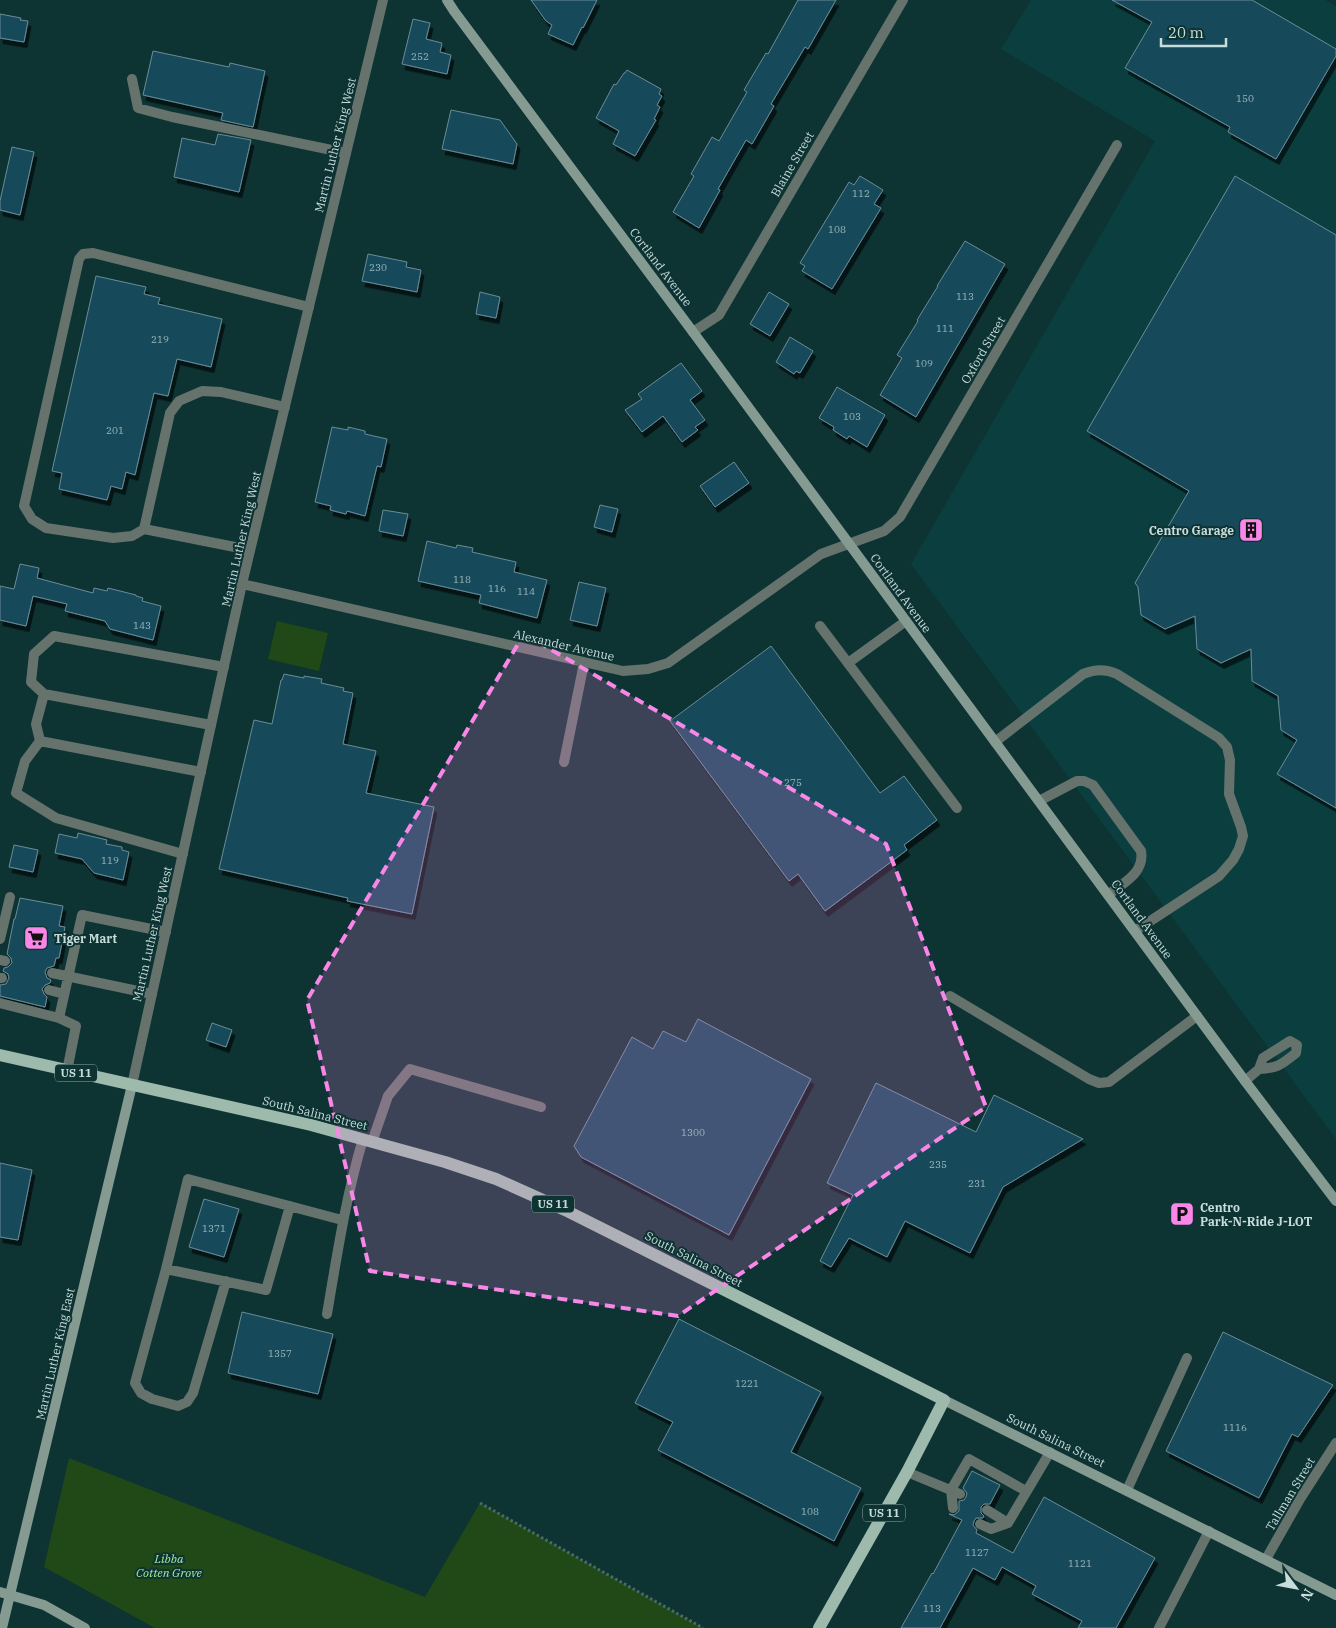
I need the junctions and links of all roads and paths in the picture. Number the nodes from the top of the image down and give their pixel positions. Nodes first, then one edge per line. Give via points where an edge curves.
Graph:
1 (383, 0) edge
2 (447, 0) edge
3 (903, 0) edge
4 (132, 79) dead end
5 (1117, 145) dead end
6 (346, 153) junction
7 (309, 307) junction
8 (693, 332) junction
9 (285, 407) junction
10 (144, 529) junction
11 (850, 544) junction
12 (250, 550) junction
13 (242, 584) junction
14 (906, 620) junction
15 (820, 626) dead end
16 (584, 663) junction
17 (848, 663) junction
18 (224, 667) junction
19 (44, 694) junction
20 (211, 725) junction
21 (40, 741) junction
22 (995, 742) junction
23 (564, 762) dead end
24 (201, 772) junction
25 (1039, 801) junction
26 (957, 808) dead end
27 (183, 854) junction
28 (1108, 895) junction
29 (10, 897) dead end
30 (1135, 931) junction
31 (166, 932) junction
32 (0, 939) edge
33 (52, 973) dead end
34 (68, 977) junction
35 (49, 990) dead end
36 (64, 994) junction
37 (152, 994) junction
38 (950, 996) dead end
39 (0, 1003) edge
40 (1197, 1016) junction
41 (59, 1018) junction
42 (0, 1056) edge
43 (1259, 1069) junction
44 (68, 1071) junction
45 (1245, 1081) junction
46 (132, 1085) junction
47 (541, 1107) dead end
48 (367, 1140) junction
49 (1336, 1201) edge
50 (290, 1206) junction
51 (342, 1220) junction
52 (166, 1269) junction
53 (226, 1281) junction
54 (327, 1314) dead end
55 (1187, 1358) dead end
56 (944, 1400) junction
57 (1336, 1443) edge
58 (1050, 1452) junction
59 (908, 1472) junction
60 (1127, 1490) junction
61 (1026, 1491) junction
62 (956, 1492) junction
63 (480, 1504) dead end
64 (953, 1508) dead end
65 (987, 1510) dead end
66 (1008, 1523) junction
67 (980, 1524) dead end
68 (1209, 1531) junction
69 (1266, 1559) junction
70 (5, 1593) edge
71 (1336, 1595) edge
72 (822, 1627) edge
73 (2, 1628) edge
74 (85, 1628) edge
75 (704, 1628) edge
76 (1159, 1628) edge

1 - 6 street, Martin Luther King West
2 - 8 street, Cortland Avenue
3 - 8 street, Blaine Street via 719,315
4 - 6 street via 138,108
5 - 11 street, Oxford Street via 900,517 884,531
6 - 7 street, Martin Luther King West
7 - 9 street, Martin Luther King West
7 - 10 street via 93,253 83,254 79,259 24,506 32,519 46,528 113,538 132,536
8 - 11 street, Cortland Avenue
9 - 10 street via 221,392 202,391 179,401 170,413
9 - 12 street, Martin Luther King West
10 - 12 street
11 - 14 street, Cortland Avenue
11 - 16 street, Alexander Avenue via 821,554 668,663 648,670 623,671
12 - 13 street, Martin Luther King West
13 - 16 street, Alexander Avenue
13 - 18 street, Martin Luther King West
14 - 17 street
14 - 22 street, Cortland Avenue
15 - 17 street
16 - 23 street
17 - 26 street
18 - 19 street via 54,636 34,654 32,682
18 - 20 street, Martin Luther King West
19 - 20 street
19 - 21 street via 36,724
20 - 24 street, Martin Luther King West
21 - 24 street
21 - 27 street via 25,761 16,793 56,818
22 - 25 street, Cortland Avenue
22 - 30 street via 1083,674 1106,669 1219,738 1230,760 1229,794 1243,836 1240,849 1219,876
24 - 27 street, Martin Luther King West
25 - 28 street, Cortland Avenue
25 - 28 street via 1078,781 1093,785 1141,851 1138,869
27 - 31 street, Martin Luther King West
28 - 30 street, Cortland Avenue
29 - 32 street
30 - 40 street, Cortland Avenue
31 - 34 street via 82,915
31 - 37 street, Martin Luther King West
33 - 34 street
34 - 36 street
34 - 37 street
35 - 36 street
36 - 41 street
37 - 46 street, Martin Luther King West
38 - 40 street via 1099,1083 1109,1082
39 - 41 street
40 - 45 street, Cortland Avenue
41 - 44 street via 76,1026
42 - 44 main road, South Salina Street / US 11
43 - 43 street via 1277,1067 1296,1053 1300,1043 1290,1041 1268,1054
43 - 45 street
44 - 46 main road, South Salina Street / US 11
45 - 49 street, Cortland Avenue
46 - 48 main road, South Salina Street / US 11
46 - 70 street, Martin Luther King East
47 - 48 street via 410,1069 388,1096
48 - 51 street via 353,1172
48 - 56 main road, South Salina Street / US 11 via 496,1179 565,1210
50 - 51 street
50 - 52 street via 188,1179
50 - 53 street via 266,1290
51 - 54 street
52 - 53 street
52 - 53 street via 135,1383 141,1393 152,1399 178,1406 187,1402 193,1393
55 - 60 street
56 - 58 street, South Salina Street
56 - 59 main road, US 11
57 - 69 street, Tallman Street
58 - 60 street, South Salina Street
58 - 61 street
59 - 62 street
59 - 72 main road, US 11
60 - 68 street, South Salina Street
61 - 62 street via 969,1459
61 - 66 street
62 - 64 street
63 - 75 path
65 - 66 street
66 - 67 street via 991,1529
68 - 69 street, South Salina Street
68 - 76 street
69 - 71 street, South Salina Street
70 - 73 street, Martin Luther King East
70 - 74 street via 44,1606

